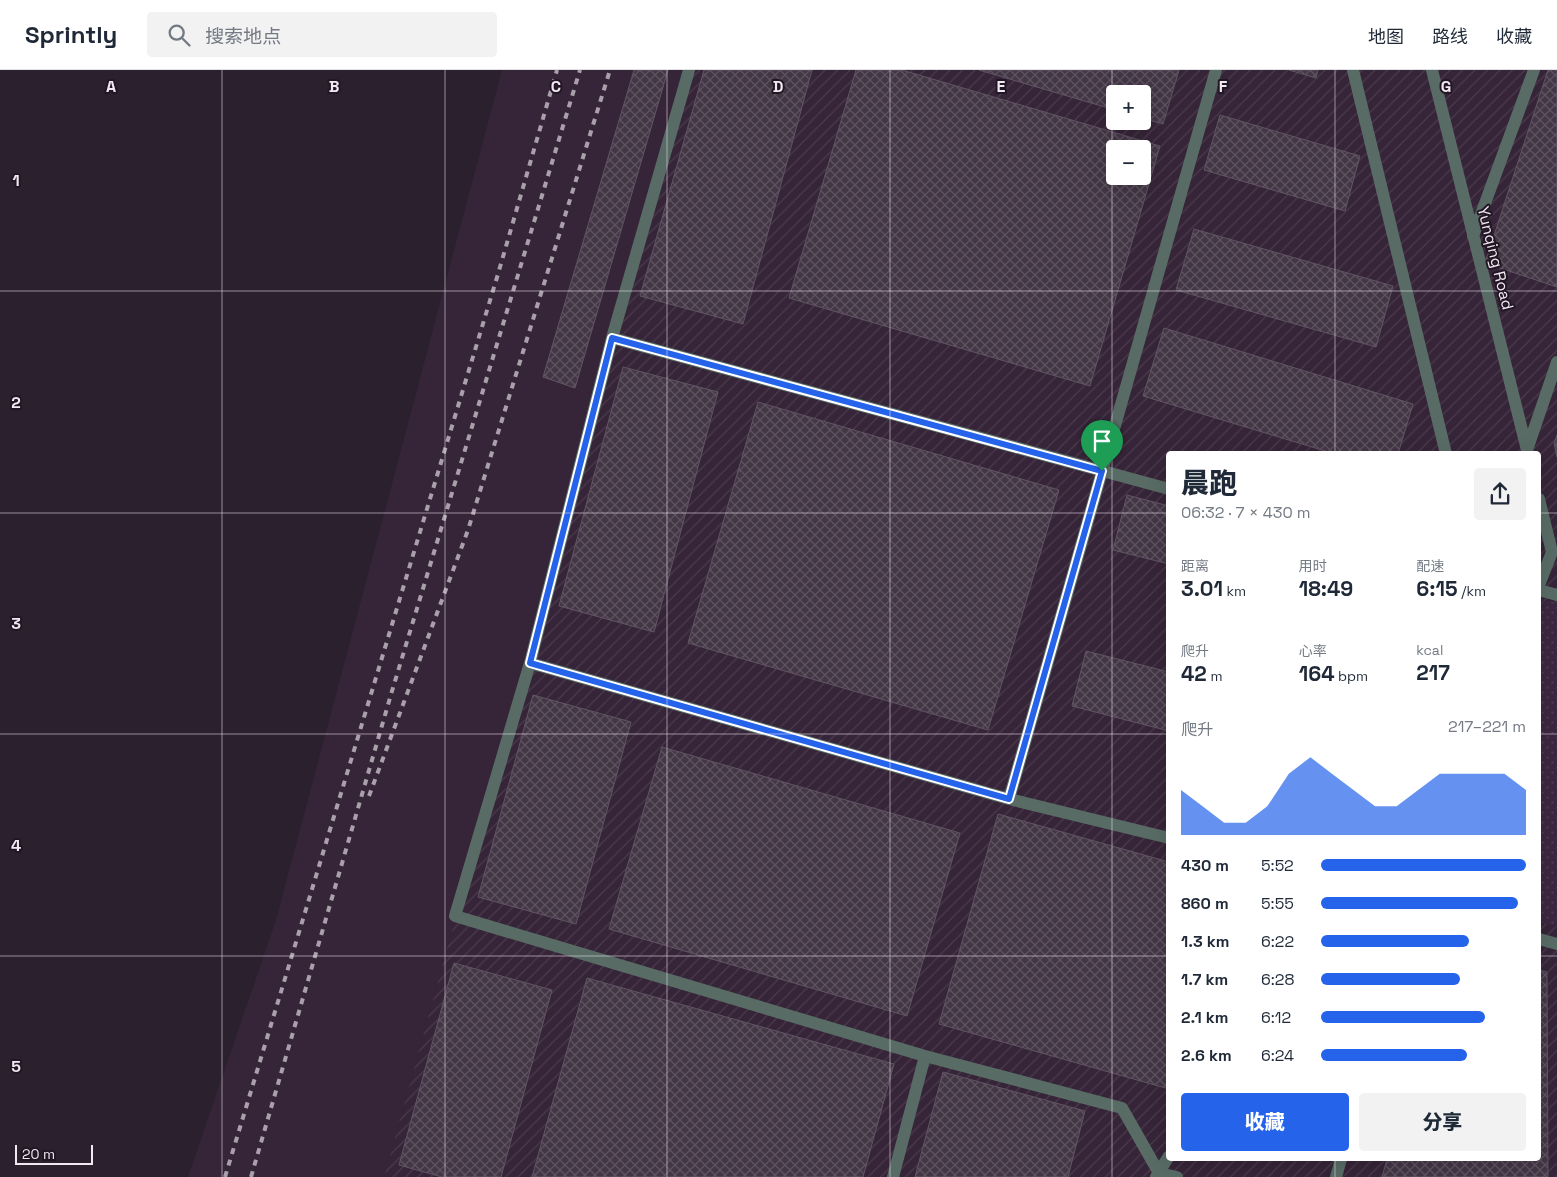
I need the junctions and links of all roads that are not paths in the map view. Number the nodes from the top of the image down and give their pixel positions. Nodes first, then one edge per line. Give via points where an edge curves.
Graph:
1 (689, 70) edge
2 (1216, 70) edge
3 (1353, 70) edge
4 (1432, 70) edge
5 (1534, 70) edge
6 (1473, 236) junction
7 (612, 338) junction
8 (1557, 362) edge
9 (1445, 451) edge
10 (1527, 451) edge
11 (1527, 451) edge
12 (1102, 471) junction
13 (1166, 488) edge
14 (1541, 507) edge
15 (1541, 580) edge
16 (1541, 591) edge
17 (1557, 595) edge
18 (530, 663) junction
19 (1009, 799) junction
20 (1166, 837) edge
21 (1541, 940) edge
22 (1557, 944) edge
23 (925, 1056) junction
24 (1166, 1161) edge
25 (1340, 1161) edge
26 (1158, 1175) edge
27 (893, 1177) edge
28 (1177, 1177) edge
29 (1336, 1177) edge

1 - 7 street
2 - 12 street
3 - 9 street
4 - 6 street, Yunqing Road
5 - 6 street
6 - 10 street, Yunqing Road
7 - 12 street
7 - 18 street
8 - 11 street
12 - 13 street
12 - 19 street
14 - 15 street via 1552,552
16 - 17 street
18 - 19 street
18 - 23 street via 455,916
19 - 20 street
21 - 22 street
23 - 26 street via 1122,1108
23 - 27 street
24 - 26 street
25 - 29 street
26 - 28 street

